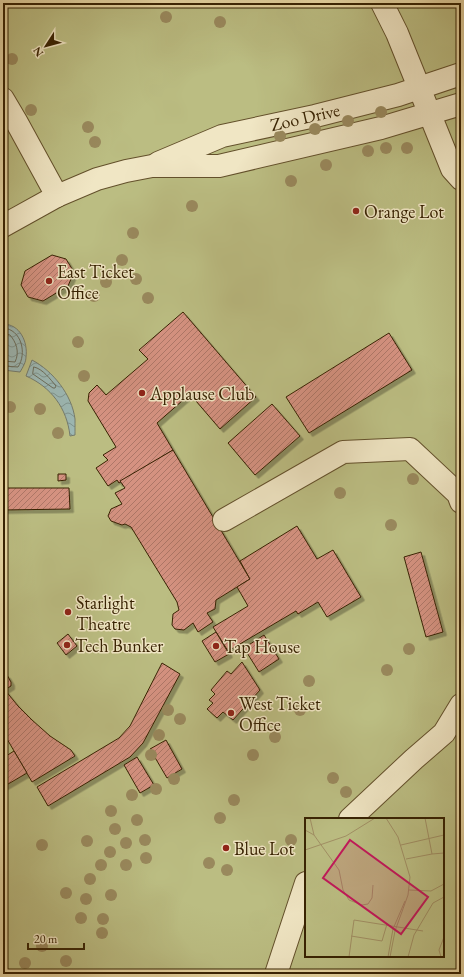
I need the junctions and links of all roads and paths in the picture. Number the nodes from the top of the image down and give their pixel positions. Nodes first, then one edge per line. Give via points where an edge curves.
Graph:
1 (382, 3) edge
2 (461, 74) edge
3 (420, 88) junction
4 (3, 99) edge
5 (461, 104) edge
6 (430, 114) junction
7 (152, 166) junction
8 (461, 179) edge
9 (57, 196) junction
10 (3, 226) edge
11 (461, 502) edge
12 (224, 520) dead end
13 (461, 705) edge
14 (351, 818) edge
15 (305, 886) edge
16 (276, 974) edge

1 - 3 street
2 - 3 street, Zoo Drive
3 - 6 street
3 - 7 street, Zoo Drive via 315,116 222,136
4 - 9 street
5 - 6 street, Zoo Drive
6 - 7 street, Zoo Drive via 219,166
6 - 8 street via 452,168
7 - 9 street, Zoo Drive via 97,179
9 - 10 street, Zoo Drive
11 - 12 street via 458,494 410,449 343,452
13 - 14 street via 444,734
15 - 16 street

